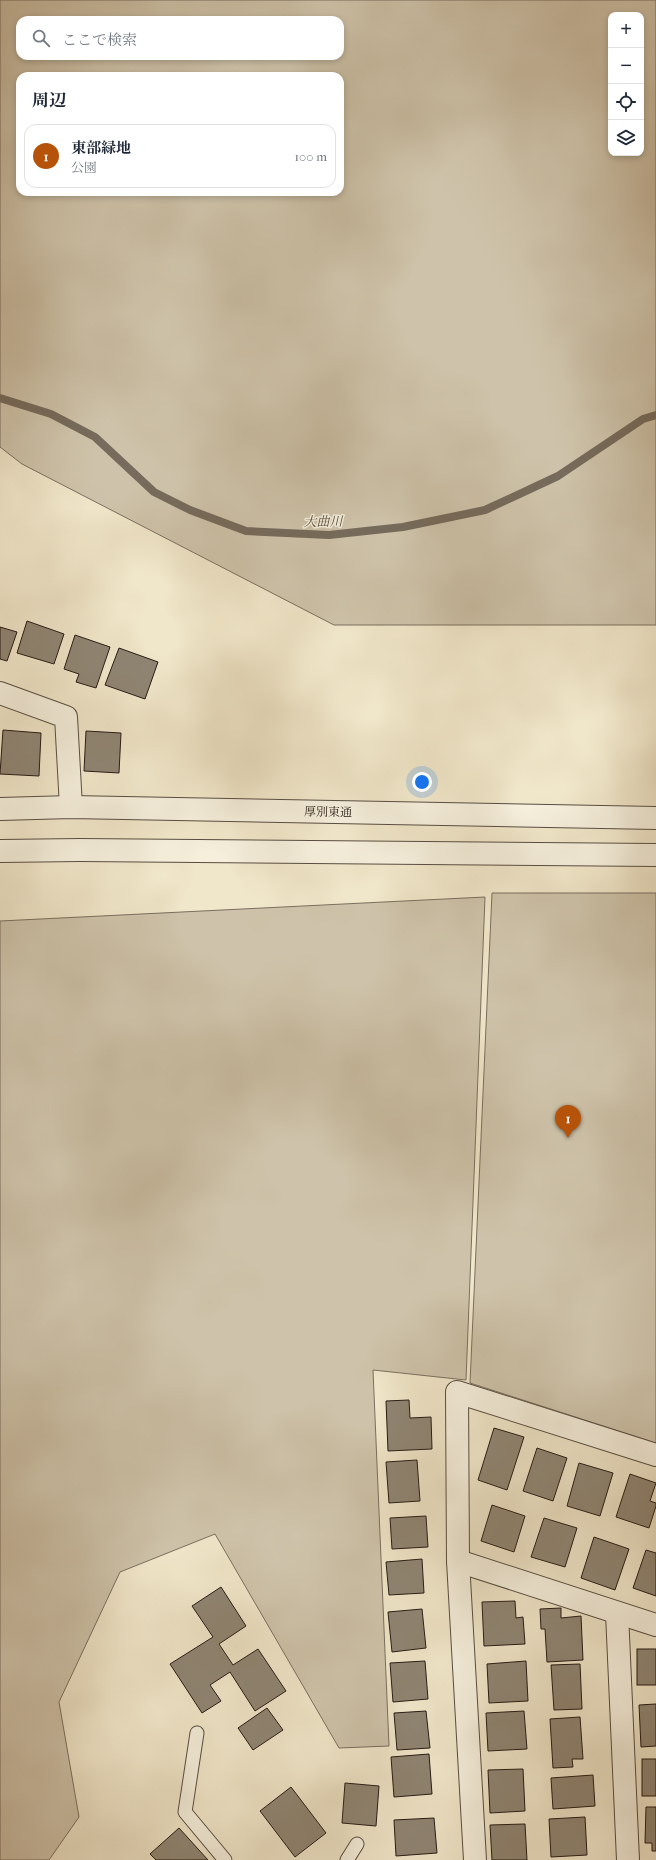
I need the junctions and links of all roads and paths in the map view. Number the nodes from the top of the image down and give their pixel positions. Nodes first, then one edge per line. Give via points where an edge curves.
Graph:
1 (0, 692) edge
2 (71, 807) junction
3 (0, 809) edge
4 (656, 818) edge
5 (0, 851) edge
6 (656, 855) edge
7 (656, 1455) edge
8 (458, 1561) junction
9 (617, 1613) junction
10 (656, 1625) edge
11 (197, 1733) dead end
12 (357, 1844) dead end
13 (225, 1860) edge
14 (347, 1860) edge
15 (474, 1860) edge
16 (628, 1860) edge

1 - 2 street via 66,717
2 - 3 street, 厚別東通
2 - 4 street, 厚別東通
5 - 6 street
7 - 8 street via 457,1392
8 - 9 street
8 - 15 street
9 - 10 street
9 - 16 street
11 - 13 lane via 185,1812
12 - 14 lane

